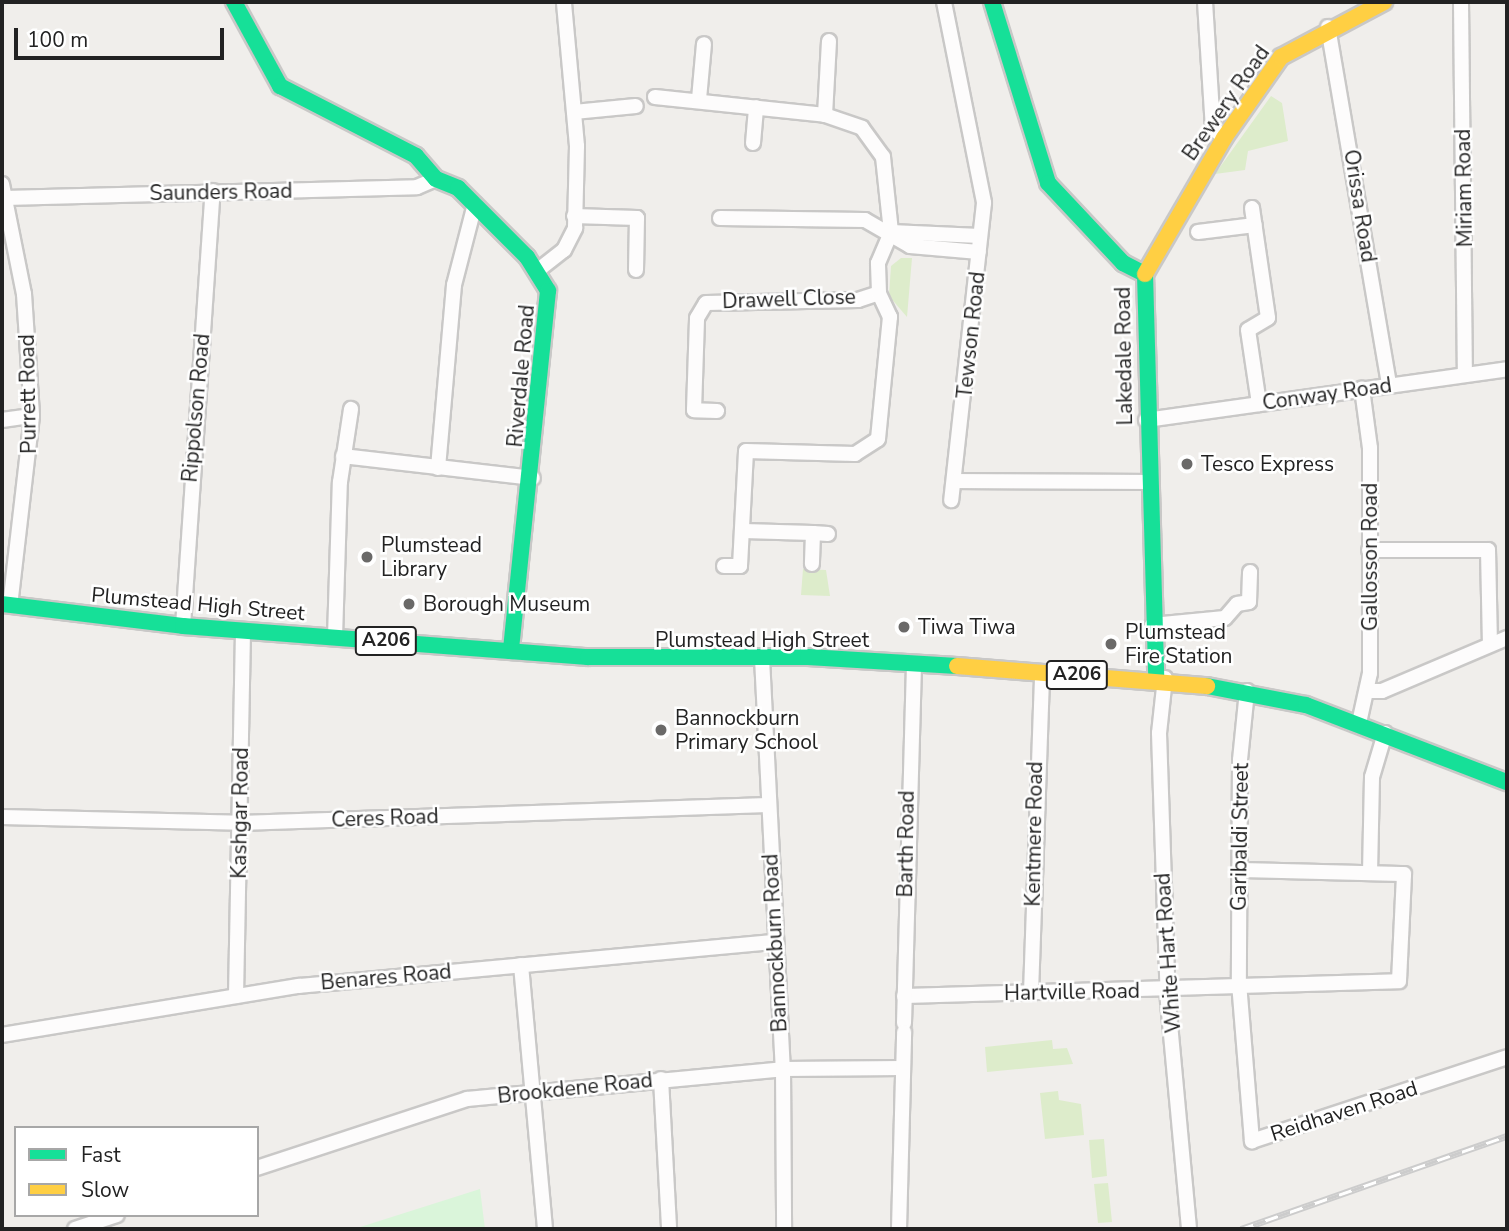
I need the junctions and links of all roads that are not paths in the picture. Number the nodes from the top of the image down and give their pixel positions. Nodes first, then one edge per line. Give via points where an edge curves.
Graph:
1 (564, 2) edge
2 (944, 2) edge
3 (992, 2) edge
4 (1205, 2) edge
5 (1384, 2) edge
6 (1461, 2) edge
7 (241, 4) edge
8 (1368, 6) edge
9 (1328, 27) junction
10 (829, 41) dead end
11 (704, 44) dead end
12 (655, 97) dead end
13 (699, 99) junction
14 (636, 106) dead end
15 (756, 107) junction
16 (574, 112) junction
17 (825, 115) junction
18 (1224, 138) junction
19 (753, 143) dead end
20 (436, 179) junction
21 (3, 191) edge
22 (213, 191) junction
23 (475, 204) junction
24 (1252, 208) dead end
25 (574, 216) junction
26 (720, 218) dead end
27 (1255, 225) junction
28 (891, 232) junction
29 (1198, 232) dead end
30 (980, 236) junction
31 (979, 252) junction
32 (636, 270) dead end
33 (537, 271) junction
34 (1145, 274) junction
35 (878, 293) junction
36 (1507, 369) edge
37 (1465, 375) junction
38 (1389, 385) junction
39 (1362, 389) junction
40 (1259, 404) junction
41 (351, 408) dead end
42 (718, 411) dead end
43 (32, 416) junction
44 (2, 419) edge
45 (1146, 420) junction
46 (343, 456) junction
47 (438, 468) junction
48 (533, 478) junction
49 (956, 481) junction
50 (1147, 482) junction
51 (951, 500) dead end
52 (744, 531) junction
53 (813, 533) junction
54 (828, 534) dead end
55 (1369, 550) junction
56 (812, 564) dead end
57 (724, 566) dead end
58 (1250, 572) dead end
59 (6, 604) edge
60 (1152, 625) junction
61 (183, 626) junction
62 (243, 630) junction
63 (335, 637) junction
64 (1507, 638) edge
65 (1490, 644) junction
66 (511, 651) junction
67 (762, 658) junction
68 (914, 665) junction
69 (1042, 675) junction
70 (1161, 678) junction
71 (1247, 691) junction
72 (1369, 691) junction
73 (1359, 723) junction
74 (1385, 733) junction
75 (1507, 782) edge
76 (768, 805) junction
77 (2, 817) edge
78 (240, 822) junction
79 (1239, 870) junction
80 (1370, 873) junction
81 (774, 943) junction
82 (522, 965) junction
83 (1239, 983) junction
84 (1169, 984) junction
85 (1031, 992) junction
86 (236, 996) junction
87 (904, 996) junction
88 (2, 1035) edge
89 (1507, 1057) edge
90 (903, 1068) junction
91 (783, 1069) junction
92 (661, 1079) junction
93 (533, 1093) junction
94 (259, 1167) edge
95 (111, 1217) edge
96 (1189, 1223) edge
97 (75, 1229) edge
98 (545, 1229) edge
99 (669, 1229) edge
100 (784, 1229) edge
101 (899, 1229) edge

1 - 16 street
2 - 30 street, Tewson Road via 984,203
3 - 34 street, Lakedale Road via 1048,183 1123,263
4 - 18 street via 1212,120
5 - 8 street, Brewery Road
6 - 37 street, Miriam Road
7 - 20 street, Riverdale Road via 280,86 415,156
8 - 9 street, Brewery Road
9 - 18 street, Brewery Road via 1281,57
9 - 38 street, Orissa Road
10 - 17 street
11 - 13 street
12 - 13 street
13 - 15 street
14 - 16 street
15 - 17 street
15 - 19 street
16 - 25 street
17 - 28 street via 862,128 879,146
18 - 34 street, Brewery Road
20 - 22 street, Saunders Road via 417,187
20 - 23 street, Riverdale Road
21 - 22 street, Saunders Road
21 - 43 street, Purrett Road via 24,294
22 - 61 street, Rippolson Road
23 - 33 street, Riverdale Road
23 - 47 street via 454,285
24 - 27 street
25 - 32 street via 636,218
25 - 33 street via 572,239
26 - 28 street via 865,220
27 - 29 street
27 - 40 street via 1268,318 1248,330
28 - 30 street
28 - 31 street via 909,246
28 - 35 street via 878,263
30 - 31 street, Tewson Road
31 - 49 street, Tewson Road
33 - 48 street, Riverdale Road via 549,300
34 - 45 street, Lakedale Road
35 - 42 street, Drawell Close via 858,300 706,303 697,318 694,410
35 - 52 street via 890,317 878,439 855,454 746,451
36 - 37 street, Conway Road
37 - 38 street, Conway Road
38 - 39 street, Conway Road
39 - 40 street, Conway Road
39 - 55 street, Gallosson Road
40 - 45 street, Conway Road
41 - 46 street
43 - 44 street
43 - 59 street, Purrett Road
45 - 50 street, Lakedale Road
46 - 47 street
46 - 63 street
47 - 48 street
48 - 66 street, Riverdale Road
49 - 50 street
49 - 51 street
50 - 60 street, Lakedale Road
52 - 53 street
52 - 57 street via 740,566
53 - 54 street
53 - 56 street
55 - 65 street via 1488,550
55 - 72 street, Gallosson Road
58 - 60 street via 1250,602 1237,604 1225,618
59 - 61 street, Plumstead High Street / A206
60 - 70 street, Lakedale Road
61 - 62 street, Plumstead High Street / A206
62 - 63 street, Plumstead High Street / A206
62 - 78 street, Kashgar Road
63 - 66 street, Plumstead High Street / A206
64 - 65 street
65 - 72 street via 1382,691
66 - 67 street, Plumstead High Street / A206 via 645,660
67 - 68 street, Plumstead High Street / A206
67 - 76 street, Bannockburn Road
68 - 69 street, Plumstead High Street / A206
68 - 87 street, Barth Road
69 - 70 street, Plumstead High Street / A206
69 - 85 street, Kentmere Road
70 - 71 street, Plumstead High Street / A206
70 - 84 street, White Hart Road
71 - 73 street, Plumstead High Street / A206
71 - 79 street, Garibaldi Street
72 - 73 street, Gallosson Road
73 - 74 street, Plumstead High Street / A206
74 - 75 street, Plumstead High Street / A206
74 - 80 street via 1372,777
76 - 78 street, Ceres Road
76 - 81 street, Bannockburn Road
77 - 78 street, Ceres Road
78 - 86 street, Kashgar Road
79 - 80 street
79 - 83 street, Garibaldi Street
80 - 83 street, Hartville Road via 1404,874 1399,981
81 - 82 street, Benares Road
81 - 91 street, Bannockburn Road
82 - 86 street, Benares Road
82 - 93 street
83 - 84 street, Hartville Road
83 - 89 street, Reidhaven Road via 1252,1141
84 - 85 street, Hartville Road via 1157,991
84 - 96 street, White Hart Road
85 - 87 street, Hartville Road
86 - 88 street, Benares Road
87 - 90 street, Barth Road
90 - 91 street, Brookdene Road
90 - 101 street, Barth Road
91 - 92 street, Brookdene Road
91 - 100 street, Bannockburn Road
92 - 93 street, Brookdene Road
92 - 99 street
93 - 94 street, Brookdene Road via 467,1099
93 - 98 street
95 - 97 street

